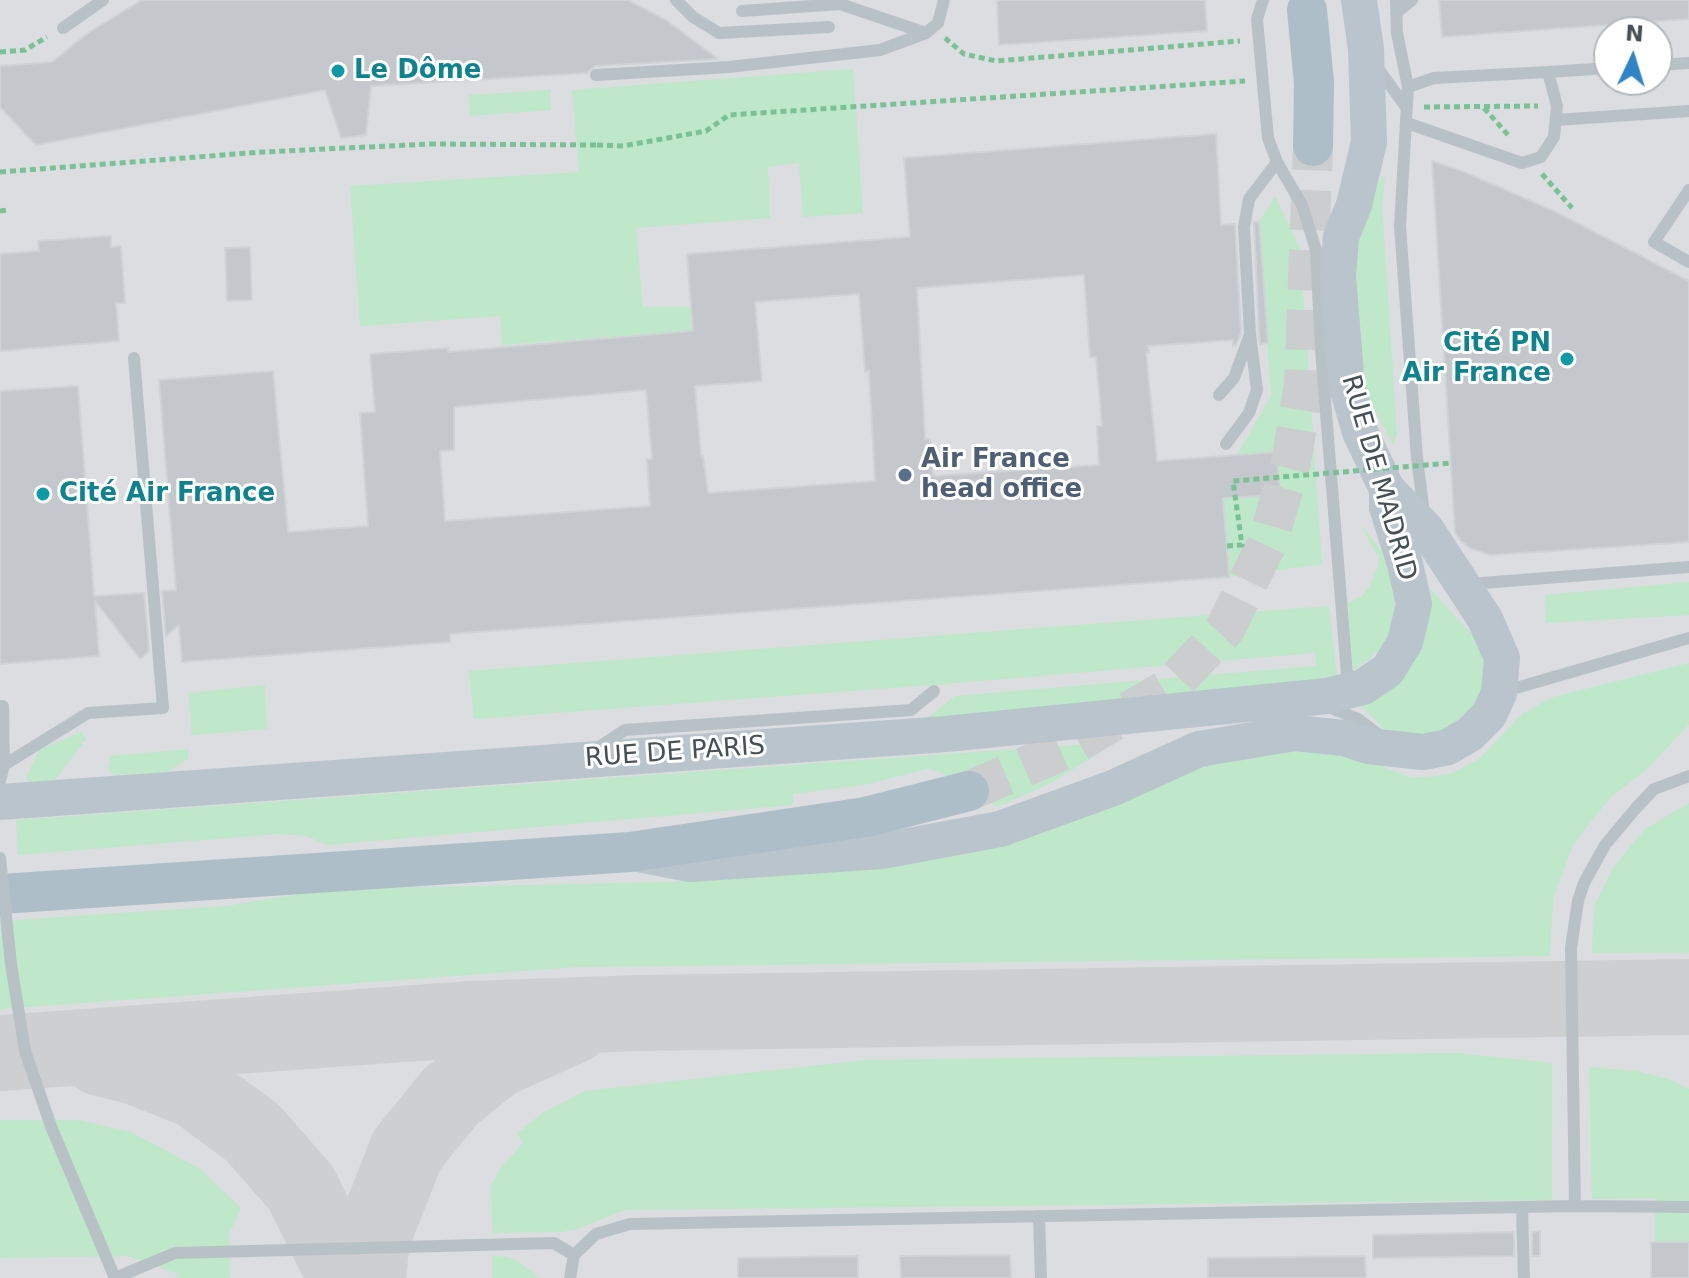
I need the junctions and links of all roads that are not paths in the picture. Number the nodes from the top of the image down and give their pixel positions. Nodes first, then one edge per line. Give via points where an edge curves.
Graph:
1 (103, 0) edge
2 (676, 0) edge
3 (944, 0) edge
4 (1263, 0) edge
5 (1359, 0) edge
6 (1412, 0) edge
7 (1396, 7) edge
8 (1307, 10) dead end
9 (742, 11) dead end
10 (829, 27) dead end
11 (63, 28) dead end
12 (926, 33) junction
13 (1366, 49) junction
14 (1593, 69) edge
15 (1548, 72) junction
16 (596, 75) dead end
17 (1408, 87) junction
18 (1406, 107) junction
19 (1689, 111) edge
20 (1556, 120) junction
21 (1407, 123) junction
22 (1313, 146) tunnel mouth
23 (1277, 162) junction
24 (1689, 190) edge
25 (1689, 262) edge
26 (1250, 334) junction
27 (134, 358) dead end
28 (1219, 395) dead end
29 (1226, 444) dead end
30 (1387, 489) junction
31 (1426, 529) junction
32 (1689, 567) edge
33 (1462, 584) junction
34 (1689, 638) edge
35 (934, 691) dead end
36 (1349, 691) junction
37 (1499, 693) junction
38 (1300, 699) junction
39 (0, 706) edge
40 (1394, 747) junction
41 (580, 760) junction
42 (4, 765) junction
43 (1687, 777) edge
44 (0, 781) edge
45 (969, 791) tunnel mouth
46 (0, 802) edge
47 (630, 852) junction
48 (0, 858) edge
49 (0, 894) edge
50 (1575, 1206) junction
51 (1689, 1207) edge
52 (1522, 1208) junction
53 (1039, 1216) junction
54 (574, 1255) junction
55 (115, 1278) edge
56 (570, 1278) edge
57 (1041, 1278) edge
58 (1524, 1278) edge

1 - 11 lane
2 - 10 lane via 719,33
3 - 12 lane via 938,23
4 - 23 lane via 1257,39 1268,138
5 - 13 street, RUE DE MADRID
6 - 7 lane
7 - 17 lane
8 - 22 main road
9 - 12 lane via 840,4
12 - 16 lane via 880,50
13 - 18 lane
13 - 30 street, RUE DE MADRID via 1369,142 1341,237 1338,276 1347,387 1360,432
14 - 15 lane
15 - 17 lane via 1434,78
15 - 20 lane
17 - 18 lane
18 - 21 lane
19 - 20 lane
20 - 21 lane via 1554,137 1541,157 1522,163
21 - 31 lane via 1400,226
23 - 26 lane via 1249,199 1244,227
23 - 36 lane via 1302,205 1316,250
24 - 25 lane via 1654,242
26 - 28 lane via 1234,378
26 - 29 lane via 1257,390 1249,413
27 - 42 lane via 163,708 88,713
30 - 31 street
30 - 36 street, RUE DE MADRID via 1387,507 1414,604 1405,642 1388,670
31 - 33 street
32 - 33 lane
33 - 37 street via 1502,658
34 - 37 lane
35 - 41 lane via 911,710 625,730
36 - 38 street, RUE DE PARIS
37 - 40 street via 1489,715 1448,747 1423,752
38 - 40 lane via 1358,719
38 - 41 street, RUE DE PARIS via 946,734
39 - 42 lane
40 - 47 street via 1295,733 1199,749 1113,788 1000,829 882,851 690,864
41 - 46 street, RUE DE PARIS
42 - 44 lane
43 - 50 lane via 1654,789 1636,808 1605,845 1578,901 1571,948
45 - 47 main road via 866,817
47 - 49 main road
48 - 55 lane, bridge via 25,1051
50 - 51 lane
50 - 52 lane
52 - 53 lane
52 - 58 lane
53 - 54 lane via 630,1224 596,1234
53 - 57 lane
54 - 55 lane via 554,1243 175,1253
54 - 56 lane

